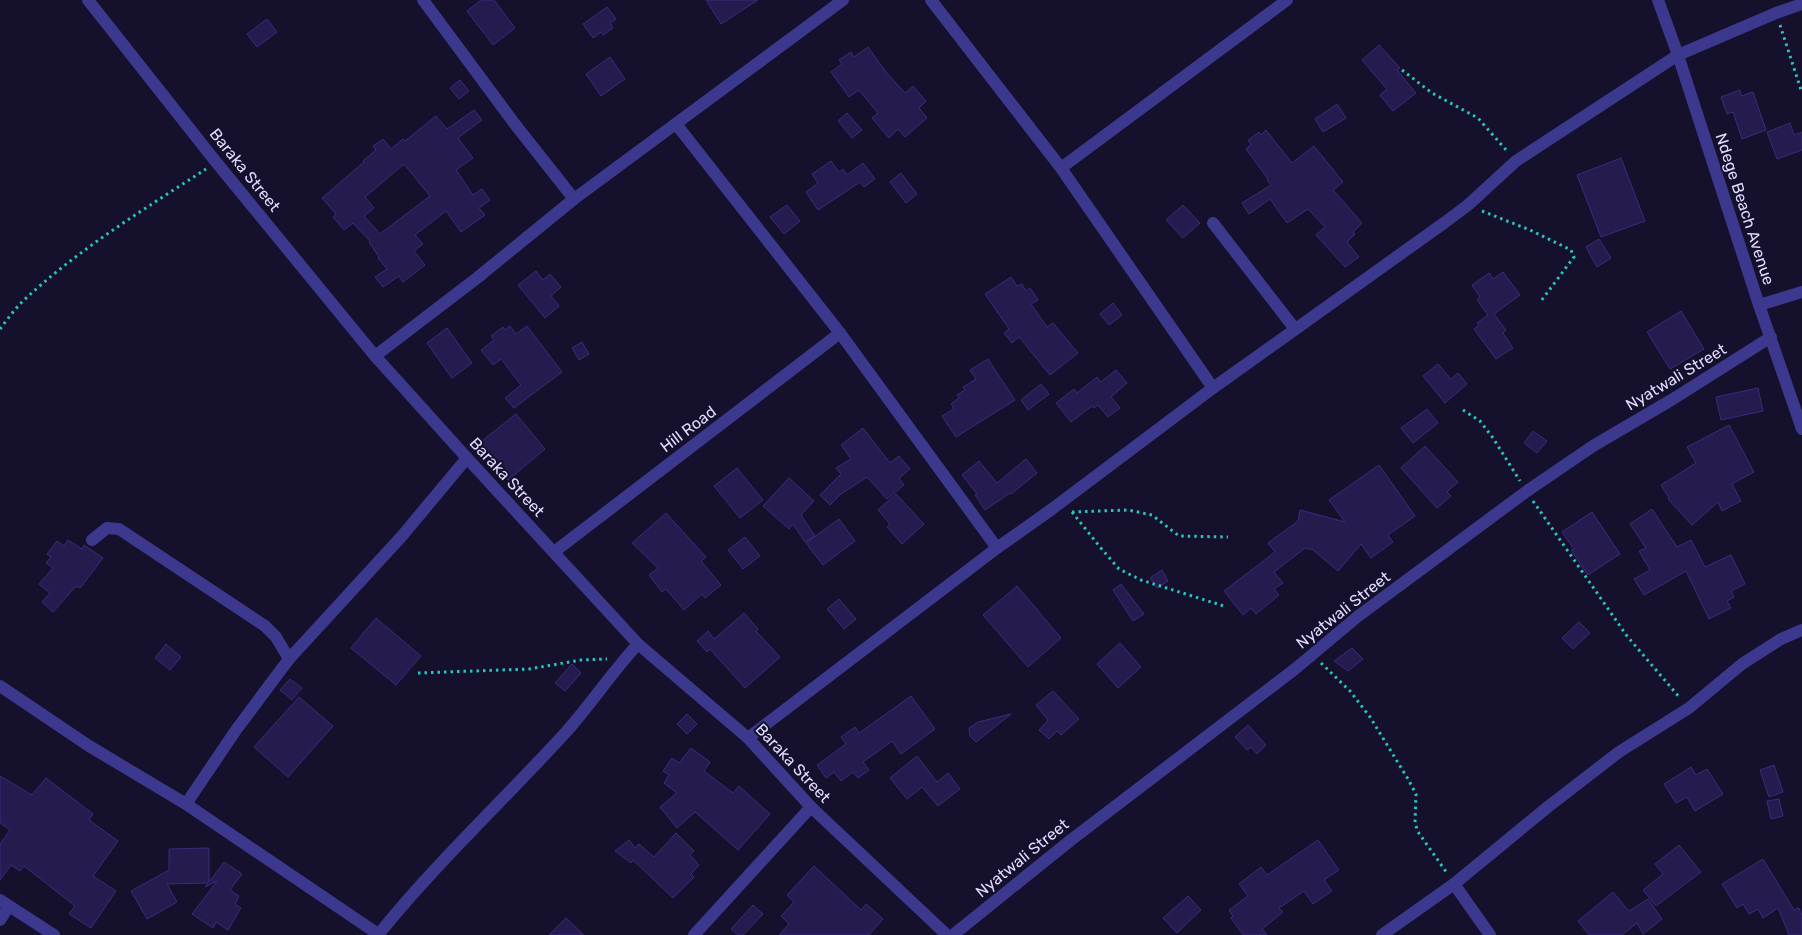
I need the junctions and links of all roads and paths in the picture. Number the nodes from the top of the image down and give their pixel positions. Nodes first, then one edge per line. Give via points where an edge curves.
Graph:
1 (88, 0) edge
2 (423, 0) edge
3 (843, 0) edge
4 (931, 0) edge
5 (1658, 0) edge
6 (1282, 1) edge
7 (1802, 4) edge
8 (1776, 13) junction
9 (1678, 56) junction
10 (1402, 70) dead end
11 (1802, 93) edge
12 (676, 124) junction
13 (1516, 161) junction
14 (216, 162) junction
15 (1061, 168) junction
16 (574, 199) junction
17 (1468, 205) junction
18 (1213, 223) dead end
19 (1802, 292) edge
20 (1540, 301) dead end
21 (1759, 305) junction
22 (0, 329) edge
23 (1295, 329) junction
24 (840, 333) junction
25 (1771, 337) junction
26 (375, 356) junction
27 (1213, 388) junction
28 (1464, 410) dead end
29 (1802, 429) edge
30 (467, 458) junction
31 (1527, 491) junction
32 (1052, 509) junction
33 (1072, 512) junction
34 (1228, 537) dead end
35 (92, 540) dead end
36 (997, 548) junction
37 (554, 552) junction
38 (1224, 606) dead end
39 (1802, 630) edge
40 (638, 644) junction
41 (1312, 654) junction
42 (290, 659) junction
43 (625, 659) junction
44 (418, 673) dead end
45 (0, 686) edge
46 (1689, 708) junction
47 (748, 738) junction
48 (186, 804) junction
49 (810, 807) junction
50 (1454, 884) junction
51 (5, 902) edge
52 (0, 920) edge
53 (54, 935) edge
54 (378, 935) edge
55 (694, 935) edge
56 (946, 935) edge
57 (953, 935) edge
58 (1382, 935) edge
59 (1490, 935) edge

1 - 14 street, Baraka Street
2 - 16 street
3 - 12 street
4 - 15 street
5 - 9 street, Ndege Beach Avenue
6 - 15 street
7 - 8 street
8 - 9 street
8 - 11 path
9 - 13 street
9 - 21 street, Ndege Beach Avenue
10 - 13 path via 1432,93 1478,118
12 - 16 street
12 - 24 street
13 - 17 street
14 - 22 path via 62,268 21,303
14 - 26 street, Baraka Street
15 - 27 street
16 - 26 street
17 - 20 path via 1571,250 1574,257
17 - 23 street
18 - 23 street
19 - 21 street
21 - 25 street, Ndege Beach Avenue
23 - 27 street
24 - 36 street
24 - 37 street, Hill Road
25 - 29 street, Ndege Beach Avenue
25 - 31 street, Nyatwali Street via 1593,446
26 - 30 street, Baraka Street
27 - 32 street
28 - 31 path via 1480,421
30 - 37 street, Baraka Street
30 - 42 street via 402,536
31 - 41 street, Nyatwali Street
31 - 46 path via 1627,636
32 - 33 path
32 - 36 street
33 - 34 path via 1128,510 1152,516 1179,536
33 - 38 path via 1119,569 1141,580
35 - 42 street via 107,528 119,529 264,626 276,637
36 - 47 street
37 - 40 street, Baraka Street
39 - 46 street via 1742,664
40 - 43 street
40 - 47 street, Baraka Street
41 - 50 path via 1370,716 1416,794 1415,824 1418,832
41 - 57 street, Nyatwali Street
42 - 48 street
43 - 44 path via 581,660 529,669
43 - 54 street via 566,731
45 - 48 street via 89,746
46 - 50 street via 1619,752
47 - 49 street, Baraka Street
48 - 54 street
49 - 55 street
49 - 56 street, Baraka Street
50 - 58 street
50 - 59 street
51 - 52 street
51 - 53 street

